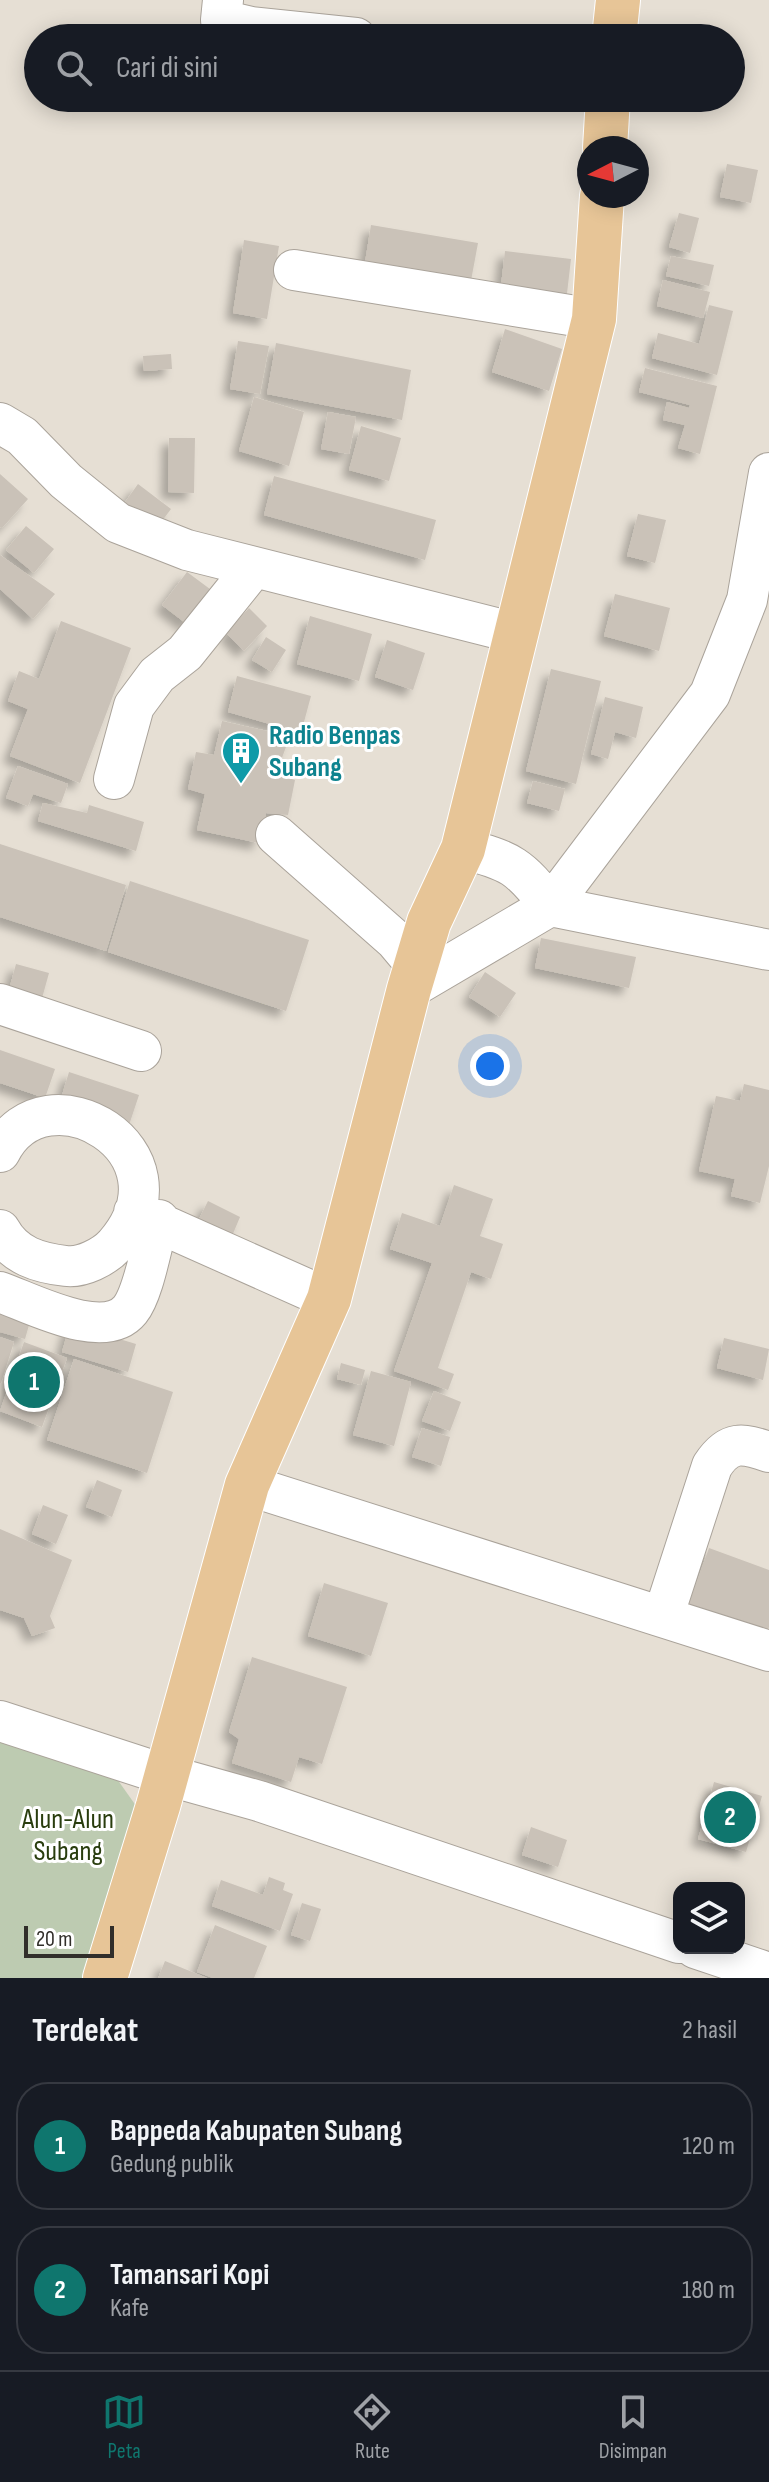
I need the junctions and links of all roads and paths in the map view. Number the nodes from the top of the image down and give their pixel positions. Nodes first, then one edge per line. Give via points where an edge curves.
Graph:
1 (618, 0) edge
2 (234, 16) edge
3 (278, 24) edge
4 (615, 24) edge
5 (607, 112) edge
6 (606, 136) edge
7 (601, 208) edge
8 (294, 270) dead end
9 (594, 319) junction
10 (0, 423) edge
11 (769, 473) edge
12 (254, 567) junction
13 (756, 615) edge
14 (515, 633) junction
15 (114, 779) dead end
16 (276, 835) dead end
17 (463, 849) junction
18 (550, 906) junction
19 (769, 950) edge
20 (412, 977) junction
21 (0, 1004) edge
22 (141, 1051) dead end
23 (0, 1152) edge
24 (147, 1216) junction
25 (0, 1230) edge
26 (0, 1292) edge
27 (329, 1299) junction
28 (769, 1452) edge
29 (247, 1485) junction
30 (663, 1617) junction
31 (769, 1651) edge
32 (0, 1721) edge
33 (166, 1775) junction
34 (673, 1941) edge
35 (713, 1954) edge
36 (769, 1973) edge
37 (105, 1978) edge

1 - 4 main road
2 - 3 street
5 - 6 main road
7 - 9 main road
8 - 9 street
9 - 14 main road
10 - 12 street via 22,436 118,523
11 - 13 street
12 - 14 street
12 - 15 street via 134,706
13 - 18 street via 710,694
14 - 17 main road
16 - 20 street via 395,940
17 - 18 street via 496,857 526,873
17 - 20 main road via 429,922
18 - 19 street
18 - 20 street
20 - 27 main road
21 - 22 street
23 - 24 street via 6,1140 36,1119 72,1115 106,1127 131,1155
24 - 25 street via 107,1254 73,1267 36,1263 6,1242
24 - 26 street via 130,1310 111,1323 90,1324
24 - 27 street
27 - 29 main road
28 - 30 street via 744,1444 722,1450 712,1466
29 - 30 street
29 - 33 main road
30 - 31 street
32 - 33 street
33 - 34 street via 259,1801
33 - 37 main road
35 - 36 street

